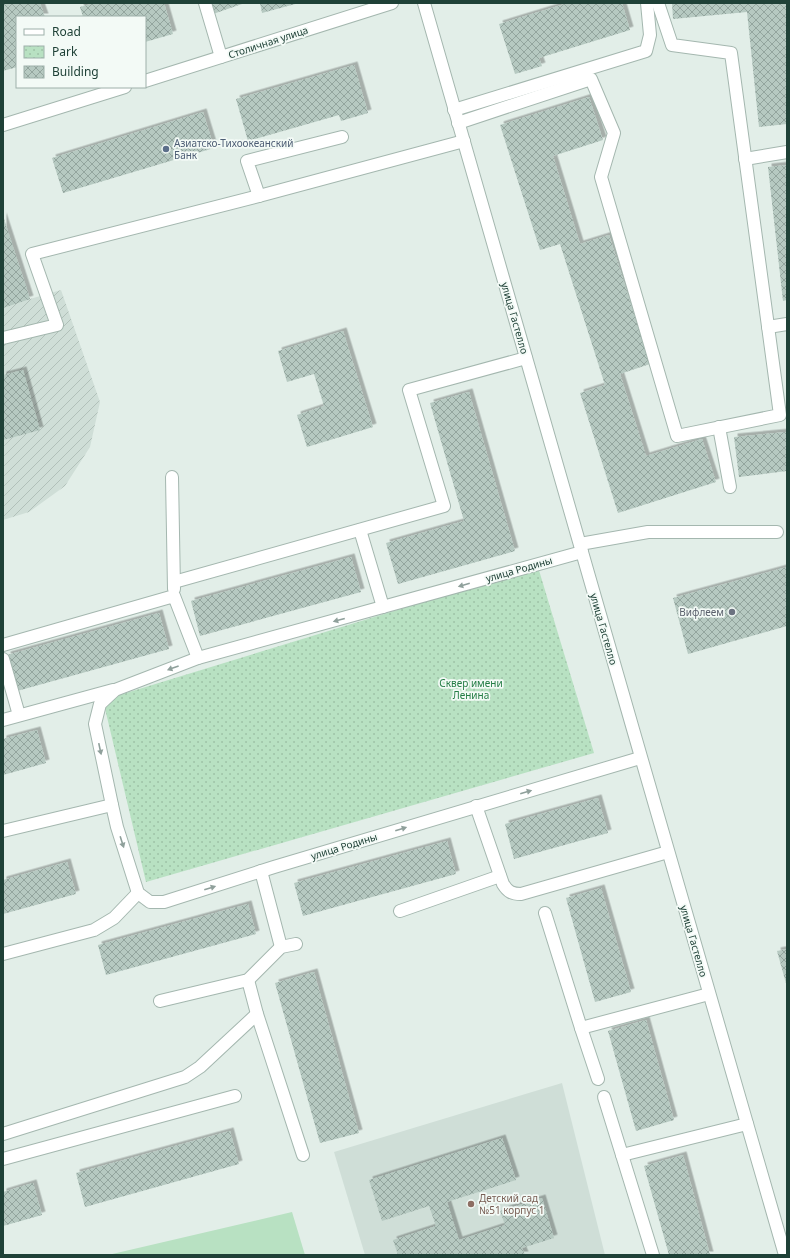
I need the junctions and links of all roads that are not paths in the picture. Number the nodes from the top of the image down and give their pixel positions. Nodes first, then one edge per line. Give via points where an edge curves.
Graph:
1 (205, 3) edge
2 (392, 3) edge
3 (424, 3) edge
4 (647, 3) edge
5 (658, 3) edge
6 (221, 57) junction
7 (146, 81) edge
8 (122, 88) edge
9 (454, 110) junction
10 (458, 123) junction
11 (3, 125) edge
12 (342, 137) dead end
13 (464, 141) junction
14 (787, 152) edge
15 (745, 159) junction
16 (259, 196) junction
17 (787, 324) edge
18 (768, 327) junction
19 (3, 338) edge
20 (526, 358) junction
21 (719, 427) junction
22 (172, 477) dead end
23 (730, 487) dead end
24 (360, 530) junction
25 (777, 532) dead end
26 (581, 548) junction
27 (174, 582) junction
28 (174, 596) junction
29 (383, 608) junction
30 (3, 645) edge
31 (198, 658) junction
32 (3, 659) edge
33 (114, 690) junction
34 (19, 715) junction
35 (3, 720) edge
36 (640, 758) junction
37 (112, 805) junction
38 (476, 806) junction
39 (3, 831) edge
40 (668, 852) junction
41 (261, 872) junction
42 (500, 876) junction
43 (138, 893) junction
44 (400, 911) dead end
45 (545, 913) dead end
46 (296, 944) dead end
47 (281, 947) junction
48 (3, 954) edge
49 (248, 980) junction
50 (709, 994) junction
51 (160, 1001) dead end
52 (257, 1014) junction
53 (581, 1028) junction
54 (598, 1079) dead end
55 (235, 1096) dead end
56 (604, 1097) dead end
57 (747, 1124) junction
58 (3, 1134) edge
59 (303, 1155) dead end
60 (622, 1155) junction
61 (3, 1159) edge
62 (653, 1255) edge
63 (785, 1255) edge

1 - 6 street
2 - 6 street, Столичная улица
3 - 9 street, улица Гастелло
4 - 9 street via 650,35 646,51
5 - 15 street via 672,45 731,52
6 - 7 street, Столичная улица
8 - 11 street
9 - 10 street, улица Гастелло
10 - 13 street, улица Гастелло
10 - 21 street via 592,79 614,133 601,177 677,436
12 - 16 street via 247,161
13 - 16 street
13 - 20 street, улица Гастелло
14 - 15 street
15 - 18 street
16 - 19 street via 32,254 57,324
17 - 18 street
18 - 21 street via 780,415
20 - 24 street via 409,390 444,506
20 - 26 street, улица Гастелло
21 - 23 street
22 - 27 street
24 - 27 street
24 - 29 street
25 - 26 street, улица Родины via 648,532
26 -> 29 street, улица Родины
26 - 36 street, улица Гастелло
27 - 28 street
28 - 30 street
28 - 31 street
29 -> 31 street, улица Родины
31 -> 33 street, улица Родины
32 - 34 street
33 - 34 street
33 -> 37 street, улица Родины via 100,704 95,724
34 - 35 street
38 -> 36 street, улица Родины
36 - 40 street, улица Гастелло
37 - 39 street
37 -> 43 street, улица Родины
41 -> 38 street, улица Родины
38 - 42 street
40 - 42 street via 521,894 513,894 507,890
40 - 50 street, улица Гастелло
43 -> 41 street, улица Родины via 150,902 164,902
41 - 47 street
42 - 44 street
43 - 48 street via 114,918 94,930
45 - 53 street
46 - 47 street
47 - 49 street
49 - 51 street
49 - 52 street
50 - 53 street
50 - 57 street, улица Гастелло
52 - 58 street via 200,1067 185,1077
52 - 59 street
53 - 54 street
55 - 61 street
56 - 60 street
57 - 60 street
57 - 63 street, улица Гастелло
60 - 62 street

